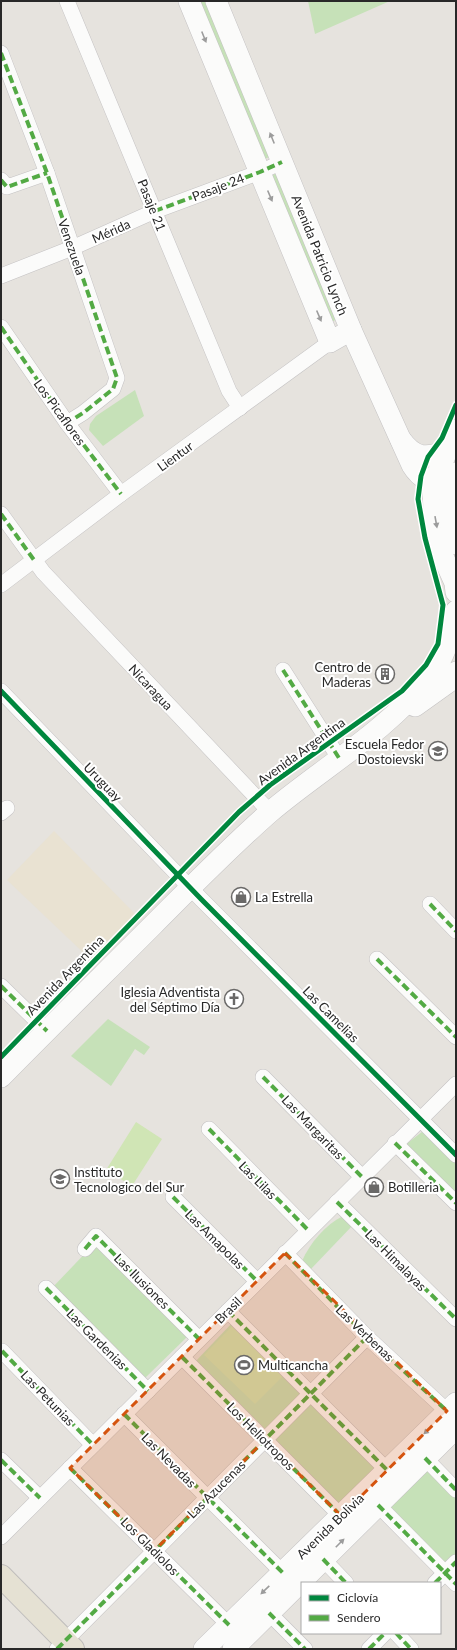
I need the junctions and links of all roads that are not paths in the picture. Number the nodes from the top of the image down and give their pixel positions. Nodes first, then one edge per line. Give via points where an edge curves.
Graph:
1 (67, 1) edge
2 (189, 1) edge
3 (216, 1) edge
4 (1, 53) edge
5 (282, 162) junction
6 (260, 172) junction
7 (47, 173) junction
8 (1, 180) edge
9 (155, 211) junction
10 (72, 248) junction
11 (1, 276) edge
12 (1, 328) edge
13 (351, 330) junction
14 (330, 342) junction
15 (240, 408) junction
16 (68, 423) junction
17 (456, 430) edge
18 (400, 440) junction
19 (447, 450) junction
20 (446, 482) edge
21 (121, 494) junction
22 (1, 514) edge
23 (456, 544) edge
24 (34, 560) junction
25 (1, 585) edge
26 (456, 592) edge
27 (456, 611) edge
28 (283, 670) dead end
29 (454, 676) edge
30 (1, 692) edge
31 (374, 732) junction
32 (339, 758) junction
33 (270, 812) junction
34 (190, 888) junction
35 (430, 904) dead end
36 (456, 931) edge
37 (376, 959) dead end
38 (1, 986) edge
39 (47, 1031) junction
40 (456, 1037) edge
41 (263, 1076) dead end
42 (1, 1078) edge
43 (456, 1084) edge
44 (420, 1119) junction
45 (208, 1129) dead end
46 (395, 1143) junction
47 (456, 1155) edge
48 (362, 1177) junction
49 (173, 1197) dead end
50 (337, 1202) junction
51 (456, 1203) edge
52 (308, 1230) junction
53 (85, 1249) dead end
54 (285, 1253) junction
55 (257, 1281) junction
56 (46, 1288) dead end
57 (228, 1311) junction
58 (456, 1319) edge
59 (367, 1337) junction
60 (199, 1339) junction
61 (2, 1351) edge
62 (182, 1357) junction
63 (148, 1391) junction
64 (311, 1394) junction
65 (124, 1414) junction
66 (453, 1414) edge
67 (265, 1440) junction
68 (93, 1445) junction
69 (425, 1458) junction
70 (1, 1460) edge
71 (70, 1468) junction
72 (387, 1470) junction
73 (456, 1490) edge
74 (40, 1498) junction
75 (207, 1498) junction
76 (378, 1505) junction
77 (341, 1516) junction
78 (1, 1537) edge
79 (154, 1551) junction
80 (323, 1560) junction
81 (456, 1562) edge
82 (282, 1573) junction
83 (1, 1576) edge
84 (440, 1578) edge
85 (345, 1582) edge
86 (456, 1584) edge
87 (269, 1613) junction
88 (229, 1625) junction
89 (384, 1634) edge
90 (397, 1634) edge
91 (65, 1646) edge
92 (204, 1649) edge
93 (233, 1649) edge
94 (305, 1649) edge
95 (369, 1649) edge
96 (411, 1649) edge

1 - 9 street, Pasaje 21
2 -> 6 street, Avenida Patricio Lynch
5 -> 3 street, Avenida Patricio Lynch
4 - 7 street, Venezuela
5 - 6 street, Pasaje 24
5 - 13 street, Avenida Patricio Lynch
6 - 9 street, Pasaje 24
6 -> 14 street, Avenida Patricio Lynch
7 - 8 street via 7,187
7 - 10 street, Venezuela
9 - 10 street, Mérida
9 - 15 street, Pasaje 21 via 228,391
10 - 11 street, Mérida
10 - 16 street, Venezuela via 117,378 113,389
12 - 16 street, Los Picaflores
13 - 14 street, Lientur
13 - 18 street, Avenida Patricio Lynch
14 - 15 street, Lientur
15 - 21 street, Lientur
16 - 21 street, Los Picaflores
17 - 19 street
18 - 19 street via 409,450 420,456 433,456
18 - 20 street, Avenida Patricio Lynch via 415,470
19 - 20 street
20 - 23 street
20 -> 26 street via 434,516 441,552 455,583
21 - 24 street, Lientur
22 - 24 street, Nicaragua
24 - 25 street, Lientur
24 - 33 street, Nicaragua via 48,578
27 - 31 street, Avenida Argentina via 448,644 437,667 412,696
28 - 32 street
29 - 31 street, Avenida Argentina via 403,715
30 - 34 street, Uruguay
31 - 32 street, Avenida Argentina
32 - 33 street, Avenida Argentina
33 - 34 street, Avenida Argentina
34 - 39 street, Avenida Argentina
34 - 44 street, Las Camelias
35 - 36 street
37 - 40 street
38 - 39 street
39 - 42 street, Avenida Argentina
41 - 48 street, Las Margaritas
43 - 44 street, Brasil
44 - 46 street, Brasil
44 - 47 street, Las Camelias
45 - 52 street, Las Lilas
46 - 48 street, Brasil
46 - 51 street
48 - 50 street, Brasil
49 - 55 street, Las Amapolas
50 - 52 street, Brasil
50 - 58 street, Las Himalayas
52 - 54 street, Brasil
53 - 60 street, Las Ilusiones via 96,1236
54 - 55 street, Brasil
54 - 59 street, Las Verbenas
55 - 57 street, Brasil
56 - 63 street, Las Gardenias
57 - 60 street, Brasil
57 - 64 street
59 - 64 street, Las Azucenas
59 - 66 street, Las Verbenas
60 - 62 street, Brasil
61 - 68 street, Las Petunias
62 - 63 street, Brasil
62 - 67 street, Los Heliotropos
63 - 65 street, Brasil
64 - 67 street, Las Azucenas
64 - 72 street
65 - 68 street, Brasil
65 - 75 street, Las Nevadas
66 - 69 street, Avenida Bolivia
66 -> 72 street, Avenida Bolivia
67 - 75 street, Las Azucenas
67 - 77 street, Los Heliotropos
68 - 71 street, Brasil
69 - 73 street
69 - 76 street, Avenida Bolivia
70 - 74 street
71 - 74 street, Brasil
71 - 79 street, Los Gladiolos
72 - 77 street, Avenida Bolivia
74 - 78 street, Brasil
75 - 79 street, Las Azucenas
75 - 82 street, Las Nevadas
80 -> 76 street, Avenida Bolivia
76 - 84 street
77 - 82 street, Avenida Bolivia
79 - 88 street, Los Gladiolos
79 - 91 street, Las Azucenas
80 - 85 street
80 - 87 street, Avenida Bolivia
81 - 84 street
82 -> 88 street, Avenida Bolivia
83 - 91 main road, Las Azucenas
84 - 86 street
87 - 93 street, Avenida Bolivia
87 - 94 street
88 - 92 street, Avenida Bolivia
89 - 95 street
90 - 96 street

